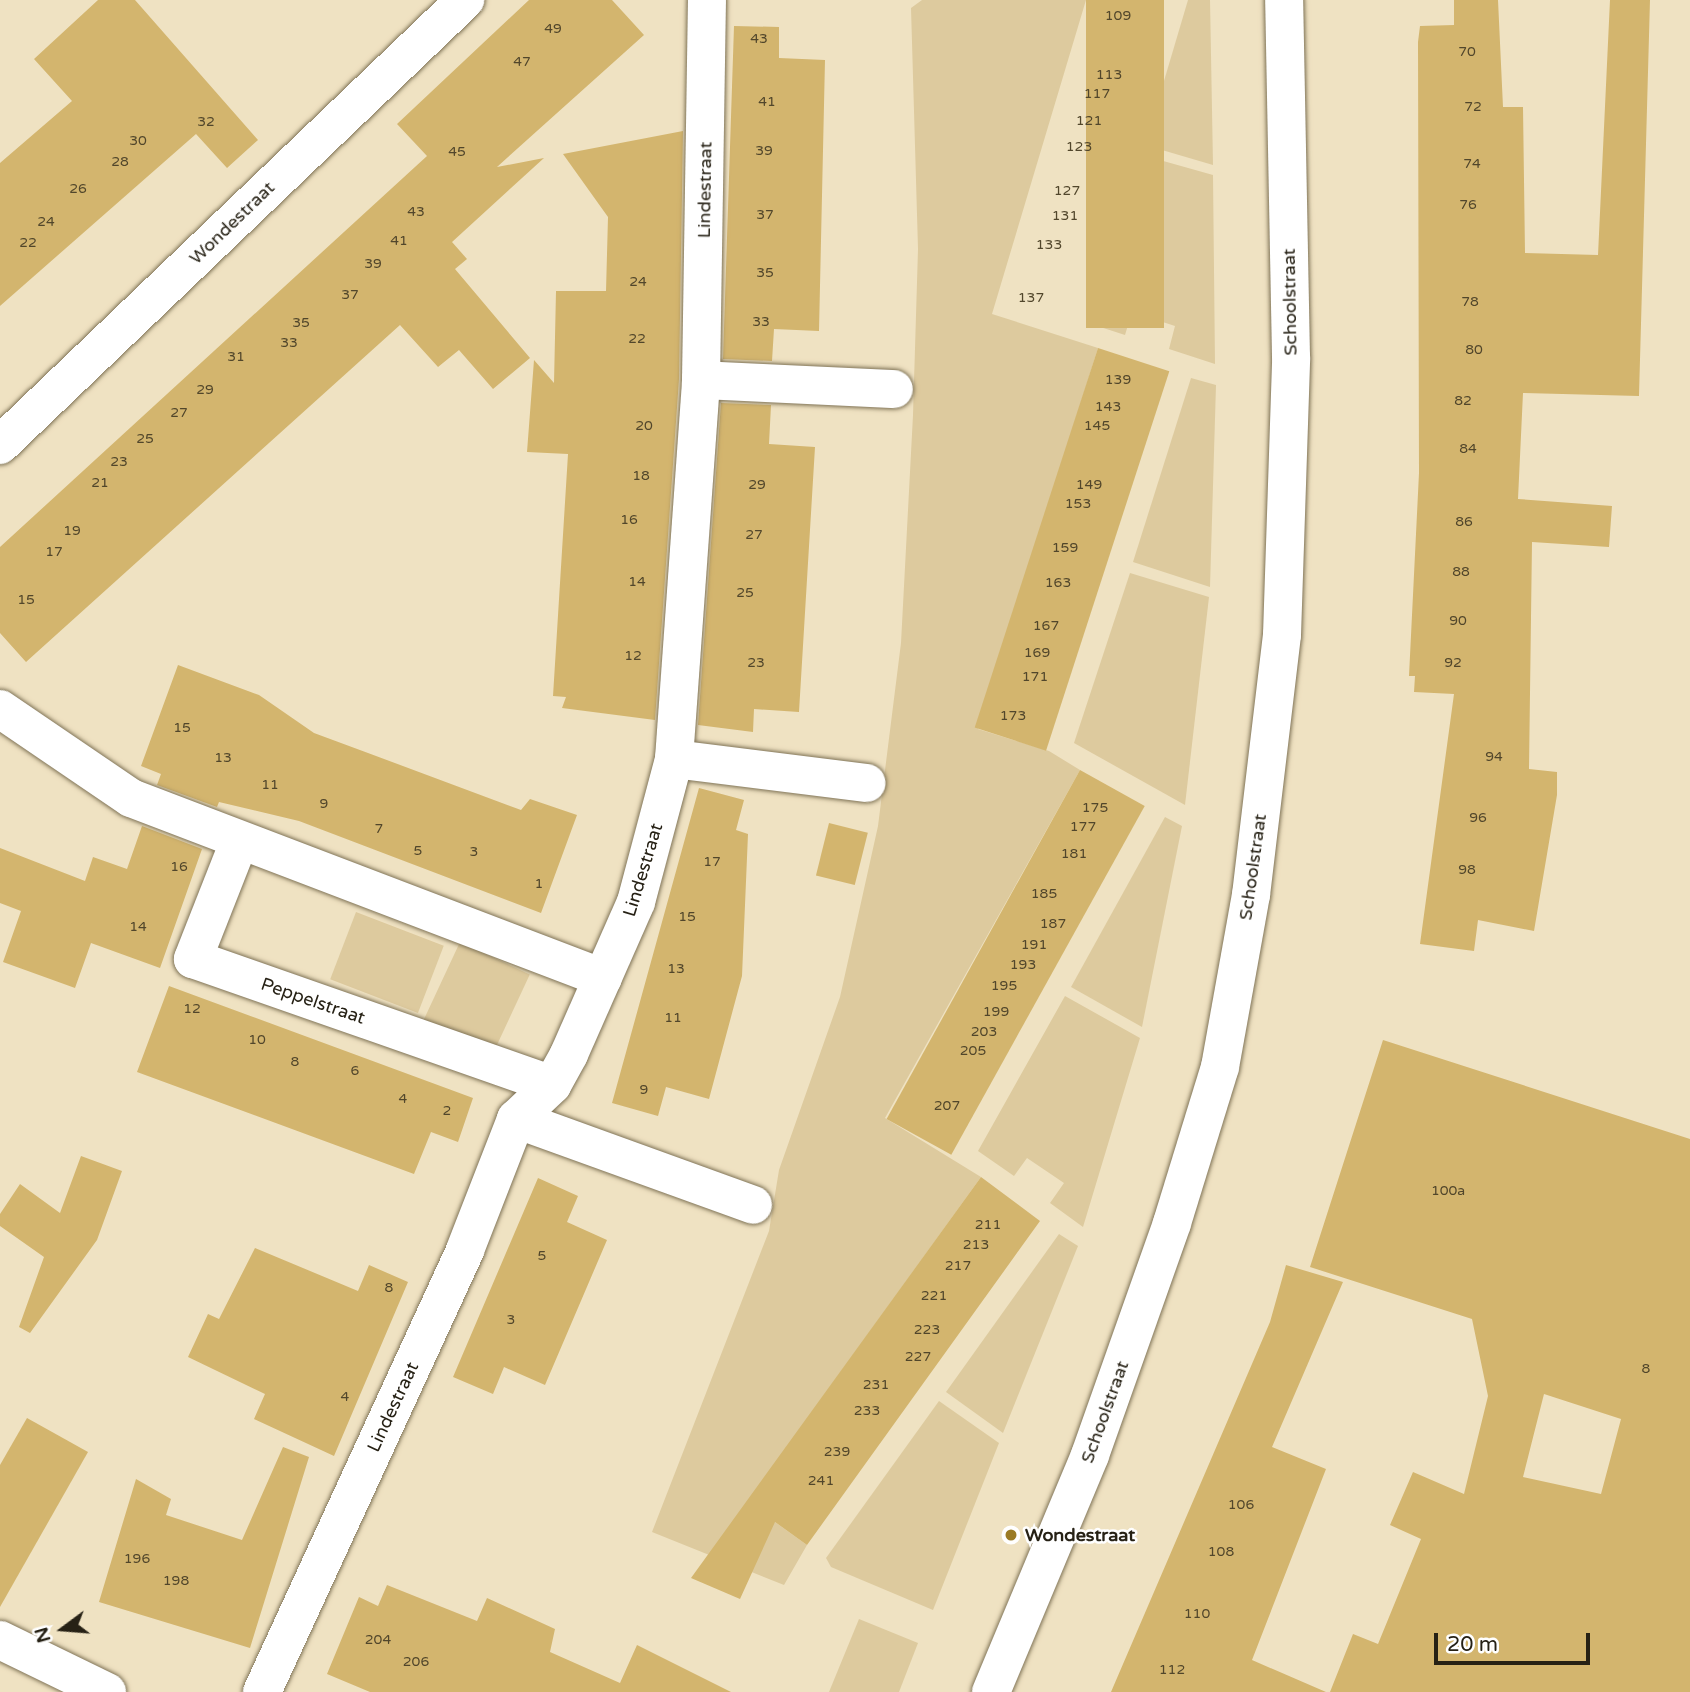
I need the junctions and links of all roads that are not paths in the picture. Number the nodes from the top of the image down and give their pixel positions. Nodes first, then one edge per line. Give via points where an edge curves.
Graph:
1 (464, 0) edge
2 (707, 0) edge
3 (1284, 0) edge
4 (701, 380) junction
5 (894, 389) dead end
6 (0, 445) edge
7 (0, 709) edge
8 (674, 760) junction
9 (867, 783) dead end
10 (239, 842) junction
11 (603, 978) junction
12 (552, 1085) junction
13 (516, 1119) junction
14 (753, 1206) dead end
15 (0, 1640) edge
16 (107, 1692) edge
17 (262, 1692) edge
18 (991, 1692) edge

1 - 6 street, Wondestraat
2 - 4 street, Lindestraat
3 - 18 street, Schoolstraat via 1292,357 1283,608 1251,895 1220,1066 1172,1223 1090,1455
4 - 5 street
4 - 8 street, Lindestraat
7 - 10 street via 131,798
8 - 9 street
8 - 11 street, Lindestraat via 636,902
10 - 11 street
10 - 12 street, Peppelstraat via 193,959
11 - 12 street, Lindestraat
12 - 13 street, Lindestraat
13 - 14 street
13 - 17 street, Lindestraat via 465,1250
15 - 16 street

